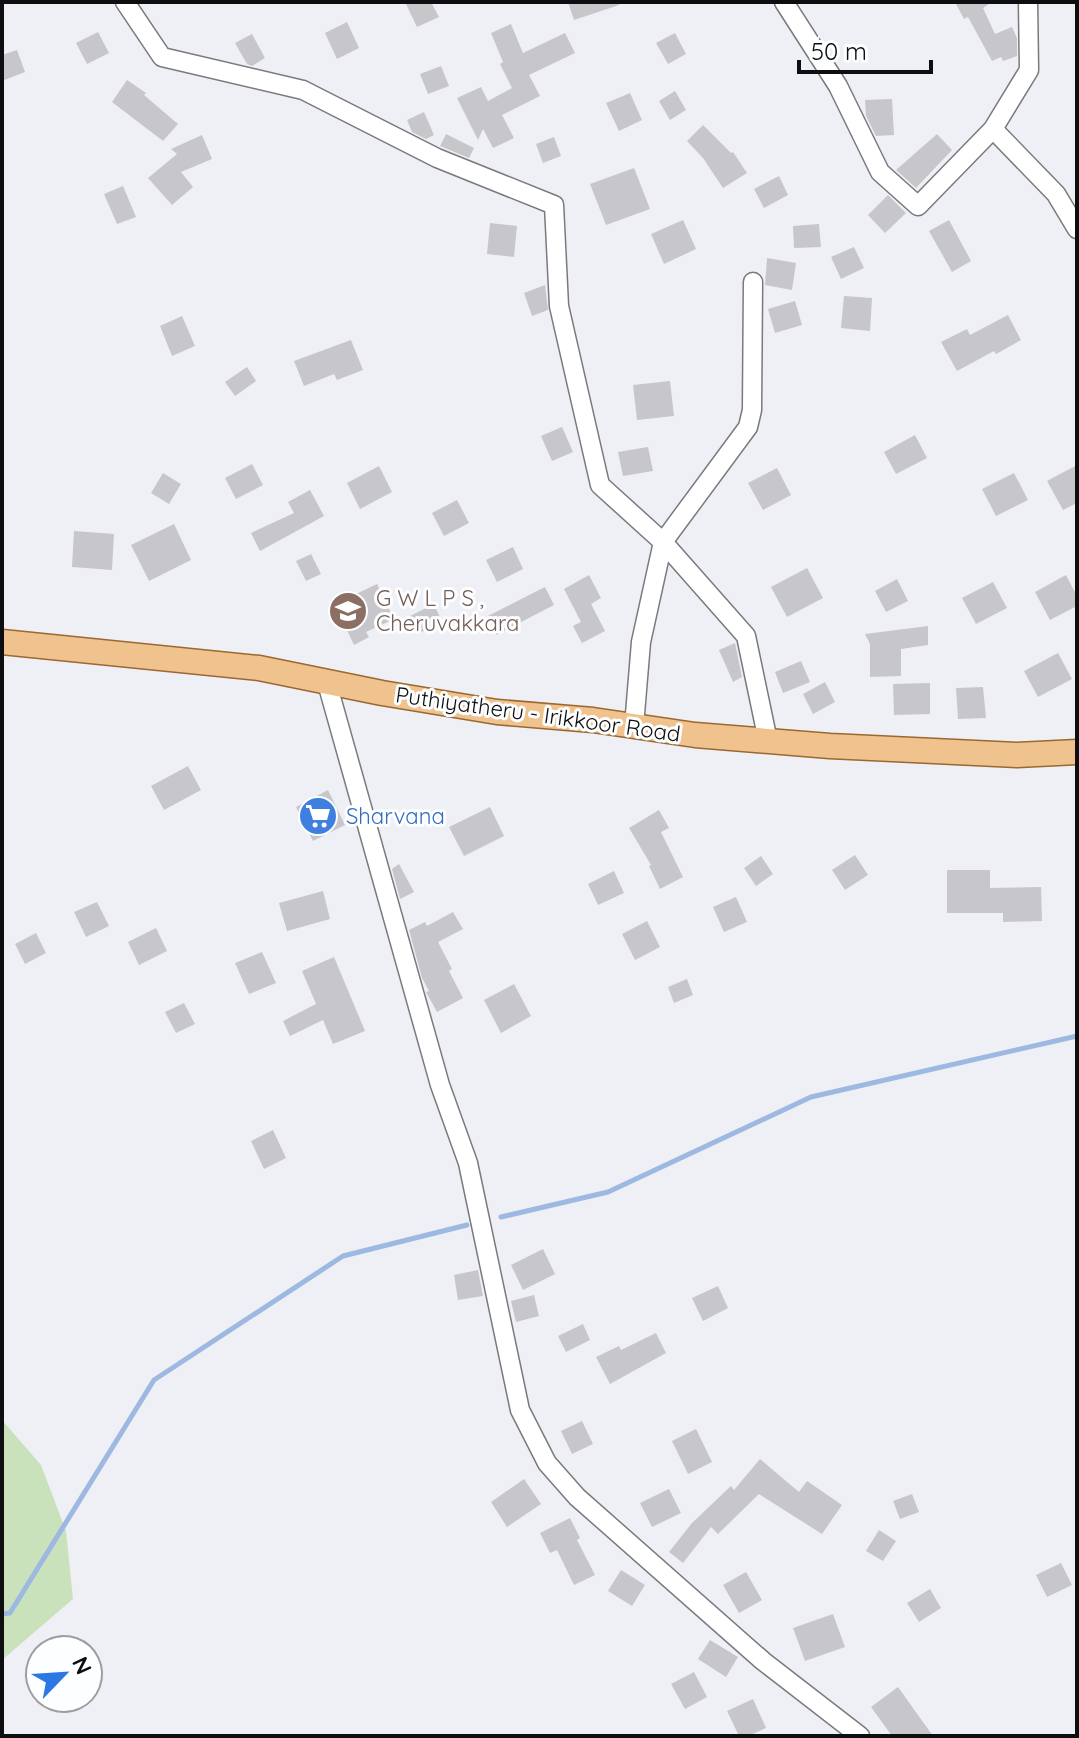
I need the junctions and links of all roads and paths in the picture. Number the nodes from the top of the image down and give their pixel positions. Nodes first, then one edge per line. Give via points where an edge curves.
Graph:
1 (125, 2) edge
2 (784, 2) edge
3 (1028, 2) edge
4 (993, 129) junction
5 (1077, 229) edge
6 (753, 282) dead end
7 (663, 542) junction
8 (2, 642) edge
9 (327, 683) junction
10 (634, 726) junction
11 (768, 741) junction
12 (1077, 752) edge
13 (860, 1736) edge

1 - 7 street via 162,57 303,90 437,158 554,205 559,306 600,485
2 - 4 street via 838,86 880,172 918,206
3 - 4 street via 1029,70
4 - 5 street via 1056,194
6 - 7 street via 748,427
7 - 10 street via 641,642
7 - 11 street via 746,636
8 - 9 main road, Puthiyatheru - Irikkoor Road via 259,668
9 - 10 main road, Puthiyatheru - Irikkoor Road via 497,712
9 - 13 street via 440,1085 468,1163 520,1410 547,1463 577,1497 763,1661
10 - 11 main road, Puthiyatheru - Irikkoor Road
11 - 12 main road, Puthiyatheru - Irikkoor Road via 1017,755

